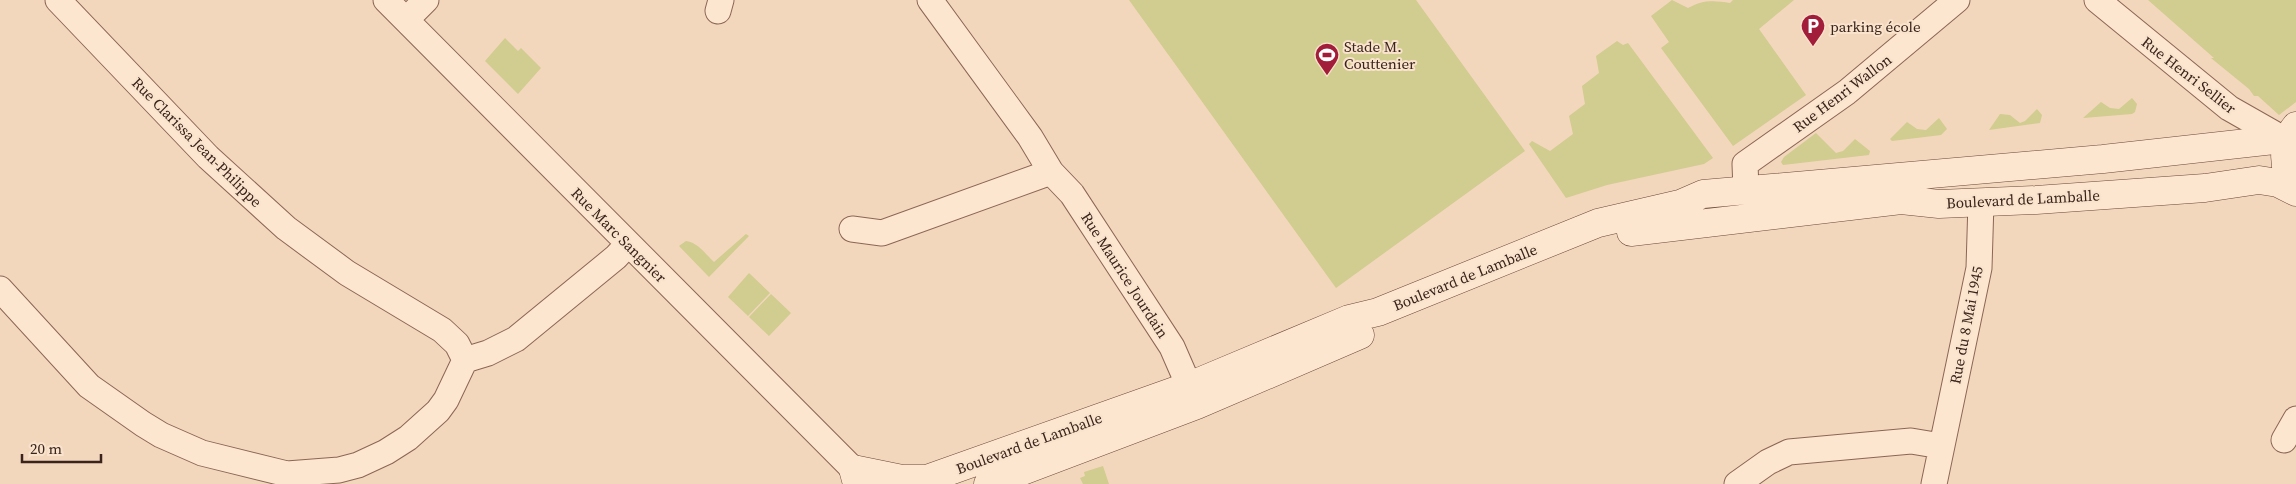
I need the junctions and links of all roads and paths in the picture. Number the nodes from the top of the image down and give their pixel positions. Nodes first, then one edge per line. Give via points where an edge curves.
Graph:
1 (58, 0) edge
2 (386, 0) edge
3 (426, 0) edge
4 (930, 0) edge
5 (1957, 0) edge
6 (2097, 0) edge
7 (406, 20) junction
8 (2292, 133) edge
9 (1051, 172) junction
10 (2296, 188) edge
11 (2296, 192) edge
12 (1981, 202) junction
13 (1748, 203) junction
14 (852, 229) dead end
15 (628, 244) junction
16 (0, 289) edge
17 (465, 360) junction
18 (1193, 395) junction
19 (1941, 446) junction
20 (856, 476) edge
21 (988, 484) edge
22 (1736, 484) edge
23 (1934, 484) edge

1 - 17 street, Rue Clarissa Jean-Philippe via 208,157 286,228 347,272 442,330 456,344
2 - 7 street, Rue Marc Sangnier
3 - 7 street
4 - 9 street, Rue Maurice Jourdain via 1030,137
5 - 13 street, Rue Henri Wallon via 1847,92 1745,164
6 - 8 street, Rue Henri Sellier via 2229,108
7 - 15 street, Rue Marc Sangnier
8 - 10 street via 2285,157 2287,173
8 - 13 street, Boulevard de Lamballe via 2274,140
9 - 14 street via 882,233
9 - 18 street, Rue Maurice Jourdain via 1072,194 1172,347
11 - 12 street, Boulevard de Lamballe via 2278,183 2259,180 2205,188
12 - 13 street, Boulevard de Lamballe
12 - 19 street, Rue du 8 Mai 1945 via 1979,268
13 - 18 street, Boulevard de Lamballe via 1703,194 1680,204 1598,223 1378,312 1341,322
15 - 17 street via 516,339
15 - 20 street, Rue Marc Sangnier
16 - 17 street via 89,386 161,436 202,453 287,474 339,470 358,465 408,438 438,411
18 - 20 street, Boulevard de Lamballe via 927,479
18 - 21 street, Boulevard de Lamballe
19 - 22 street via 1911,441 1788,452
19 - 23 street, Rue du 8 Mai 1945

